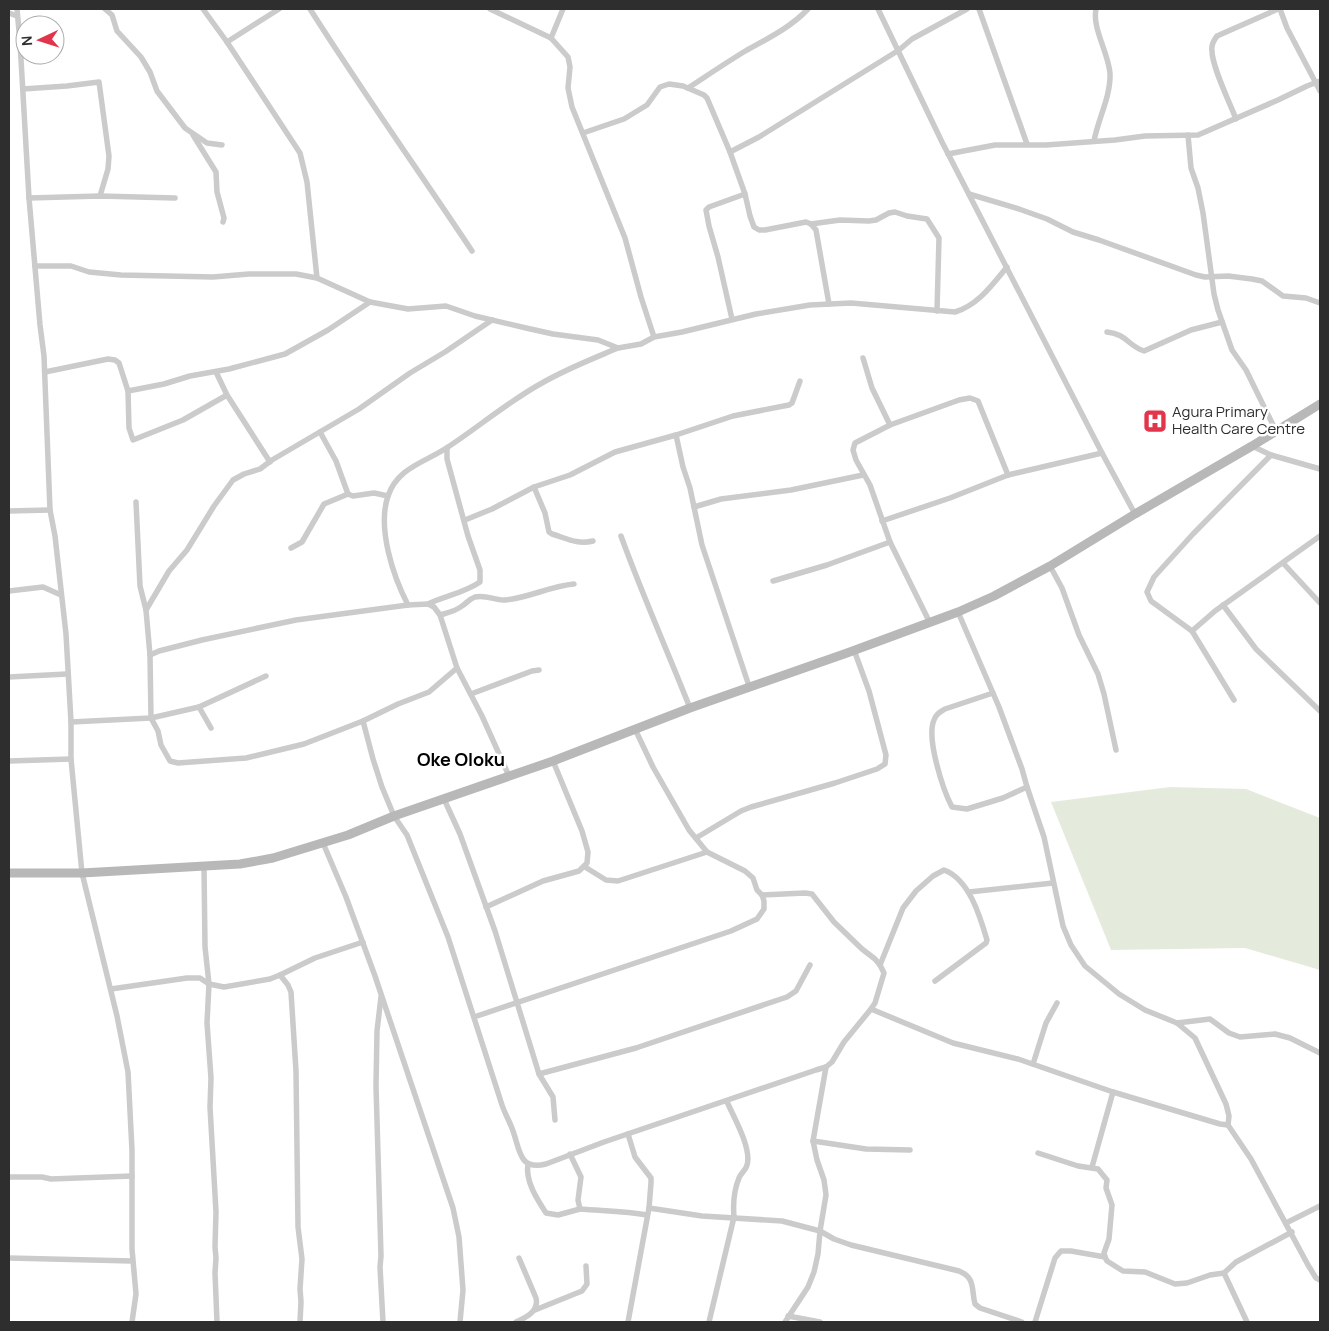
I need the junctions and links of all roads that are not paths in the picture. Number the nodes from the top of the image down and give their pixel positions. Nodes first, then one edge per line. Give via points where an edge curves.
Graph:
1 (105, 9) edge
2 (203, 9) edge
3 (279, 9) edge
4 (310, 9) edge
5 (490, 9) edge
6 (563, 9) edge
7 (808, 9) edge
8 (878, 9) edge
9 (967, 9) edge
10 (979, 9) edge
11 (1096, 9) edge
12 (1279, 9) edge
13 (551, 38) junction
14 (227, 42) junction
15 (899, 50) junction
16 (21, 65) edge
17 (1318, 83) edge
18 (688, 88) junction
19 (22, 89) junction
20 (1320, 91) edge
21 (1236, 119) junction
22 (192, 133) junction
23 (583, 133) junction
24 (1188, 135) junction
25 (1094, 141) junction
26 (1027, 144) junction
27 (222, 145) dead end
28 (730, 152) junction
29 (948, 154) junction
30 (745, 194) junction
31 (969, 194) junction
32 (100, 196) junction
33 (29, 198) junction
34 (175, 198) dead end
35 (224, 222) dead end
36 (811, 224) junction
37 (472, 251) dead end
38 (35, 266) junction
39 (1007, 267) junction
40 (1213, 276) junction
41 (317, 278) junction
42 (370, 302) junction
43 (1320, 303) edge
44 (829, 304) junction
45 (937, 311) junction
46 (732, 319) junction
47 (492, 320) junction
48 (1222, 322) junction
49 (1107, 332) dead end
50 (654, 337) junction
51 (618, 348) junction
52 (863, 358) dead end
53 (45, 372) junction
54 (216, 372) junction
55 (800, 381) dead end
56 (128, 391) junction
57 (227, 394) junction
58 (1320, 404) edge
59 (890, 425) junction
60 (1276, 431) junction
61 (320, 432) junction
62 (676, 435) junction
63 (1252, 446) junction
64 (448, 448) junction
65 (1102, 453) junction
66 (1271, 455) junction
67 (270, 462) junction
68 (1320, 468) edge
69 (863, 475) junction
70 (1008, 475) junction
71 (534, 487) junction
72 (348, 494) junction
73 (388, 496) junction
74 (136, 502) dead end
75 (694, 507) junction
76 (50, 510) junction
77 (9, 511) edge
78 (1135, 514) junction
79 (465, 520) junction
80 (882, 521) junction
81 (622, 536) dead end
82 (1320, 536) edge
83 (593, 541) dead end
84 (890, 542) junction
85 (291, 548) dead end
86 (1283, 563) junction
87 (1050, 566) junction
88 (772, 581) dead end
89 (574, 584) dead end
90 (9, 591) edge
91 (61, 595) junction
92 (428, 604) junction
93 (1320, 604) edge
94 (408, 605) junction
95 (1223, 605) junction
96 (146, 610) junction
97 (958, 612) junction
98 (440, 616) junction
99 (929, 622) junction
100 (1192, 631) junction
101 (854, 650) junction
102 (150, 655) junction
103 (457, 668) junction
104 (539, 670) dead end
105 (68, 674) junction
106 (266, 676) dead end
107 (9, 677) edge
108 (749, 686) junction
109 (471, 694) junction
110 (993, 694) junction
111 (1234, 700) dead end
112 (199, 707) junction
113 (690, 708) junction
114 (1320, 711) edge
115 (151, 718) junction
116 (363, 721) junction
117 (71, 722) junction
118 (211, 728) dead end
119 (635, 728) junction
120 (1116, 750) dead end
121 (71, 759) junction
122 (9, 761) edge
123 (553, 761) junction
124 (509, 776) junction
125 (1027, 787) junction
126 (444, 799) junction
127 (394, 816) junction
128 (696, 838) junction
129 (323, 843) junction
130 (707, 852) junction
131 (204, 867) junction
132 (585, 867) junction
133 (9, 873) edge
134 (82, 873) junction
135 (1053, 883) junction
136 (969, 892) junction
137 (762, 895) junction
138 (486, 907) junction
139 (363, 942) junction
140 (810, 965) dead end
141 (880, 965) junction
142 (280, 975) junction
143 (935, 981) dead end
144 (209, 984) junction
145 (111, 989) junction
146 (382, 994) junction
147 (516, 1002) junction
148 (1057, 1003) dead end
149 (871, 1009) junction
150 (474, 1017) junction
151 (1177, 1023) junction
152 (1320, 1053) edge
153 (1033, 1064) junction
154 (826, 1067) junction
155 (539, 1074) junction
156 (1113, 1092) junction
157 (727, 1102) junction
158 (555, 1120) dead end
159 (1228, 1125) junction
160 (628, 1134) junction
161 (813, 1141) junction
162 (910, 1150) dead end
163 (1038, 1153) dead end
164 (570, 1154) junction
165 (528, 1164) junction
166 (1092, 1167) junction
167 (132, 1176) junction
168 (9, 1177) edge
169 (1320, 1206) edge
170 (580, 1209) junction
171 (648, 1212) junction
172 (734, 1217) junction
173 (1286, 1223) junction
174 (820, 1231) junction
175 (1292, 1232) junction
176 (1105, 1257) junction
177 (9, 1258) edge
178 (519, 1258) dead end
179 (132, 1261) junction
180 (586, 1266) dead end
181 (1224, 1273) junction
182 (1320, 1280) edge
183 (535, 1310) junction
184 (788, 1316) junction
185 (132, 1322) edge
186 (217, 1322) edge
187 (300, 1322) edge
188 (382, 1322) edge
189 (460, 1322) edge
190 (516, 1322) edge
191 (628, 1322) edge
192 (709, 1322) edge
193 (785, 1322) edge
194 (820, 1322) edge
195 (1022, 1322) edge
196 (1035, 1322) edge
197 (1247, 1322) edge

1 - 22 street via 112,15 117,31 141,57 157,91
2 - 14 street
3 - 14 street
4 - 37 street
5 - 13 street
6 - 13 street
7 - 18 street via 781,31
8 - 15 street
9 - 15 street via 912,39
10 - 26 street
11 - 25 street via 1110,74
12 - 17 street
12 - 21 street via 1217,36 1213,41 1215,65
13 - 23 street via 568,57 568,88
14 - 41 street via 300,153 307,182
15 - 28 street
15 - 29 street
16 - 19 street
17 - 20 street
17 - 21 street
18 - 23 street via 669,84 660,87 647,105 624,119
18 - 28 street via 707,98
19 - 32 street via 98,82 109,156
19 - 33 street
21 - 24 street via 1204,133
22 - 27 street via 208,143
22 - 35 street via 216,172
23 - 50 street via 625,238
24 - 25 street
24 - 40 street via 1191,168 1198,188
25 - 26 street
26 - 29 street via 995,145
28 - 30 street
29 - 31 street
30 - 36 street via 754,226 760,230 806,222
30 - 46 street via 706,210
31 - 39 street
31 - 40 street via 1047,219 1073,232 1187,272
32 - 33 street
32 - 34 street
33 - 38 street
36 - 44 street via 816,230
36 - 45 street via 876,220 895,212 927,219 939,238
38 - 41 street via 71,266 89,272 121,275 213,277 280,273
38 - 53 street
39 - 45 street via 974,303 955,312
39 - 65 street
40 - 43 street via 1262,281 1283,296
40 - 48 street
41 - 42 street
42 - 47 street via 408,309 446,306
42 - 54 street via 285,354
44 - 45 street via 914,307
44 - 46 street
46 - 50 street
47 - 51 street via 598,340
47 - 61 street
48 - 49 street via 1191,330 1144,352 1119,334
48 - 60 street via 1232,350 1246,370
50 - 51 street via 640,344
51 - 64 street via 541,383
52 - 59 street via 872,388
53 - 56 street via 115,360 119,363
53 - 76 street
54 - 56 street
54 - 57 street
55 - 62 street via 789,405 733,416
56 - 57 street via 129,428 133,440 183,420
57 - 67 street
58 - 60 street
59 - 69 street via 855,443 852,450
59 - 70 street via 959,400 970,398 978,401
60 - 63 street
61 - 67 street
61 - 72 street via 336,460
62 - 71 street via 615,452 570,475
62 - 75 street
63 - 66 street
63 - 78 street
64 - 73 street via 405,472
64 - 79 street via 447,459
65 - 70 street
65 - 78 street
66 - 68 street
66 - 100 street via 1192,534 1150,584 1148,597 1151,601
67 - 96 street via 233,480
69 - 75 street via 792,490 721,499
69 - 80 street via 870,485
70 - 80 street
71 - 79 street
71 - 83 street via 545,512 549,532 572,541
72 - 73 street
72 - 85 street via 324,504 302,542
73 - 94 street via 386,541 400,590
74 - 96 street via 140,586
75 - 108 street via 712,579
76 - 77 street
76 - 91 street
78 - 87 street
79 - 92 street via 480,570 480,582
80 - 84 street
81 - 113 street via 641,591
82 - 86 street
84 - 88 street
84 - 99 street
86 - 93 street
86 - 95 street
87 - 97 street
87 - 120 street via 1098,674
89 - 98 street via 509,600 476,597
90 - 91 street via 43,587
91 - 105 street
92 - 94 street
92 - 98 street
94 - 102 street via 296,620
95 - 100 street
95 - 114 street via 1256,649
96 - 102 street
97 - 99 street
97 - 110 street
98 - 103 street
99 - 101 street
100 - 111 street
101 - 108 street
101 - 128 street via 869,691 886,755 885,764 835,783 751,807
102 - 115 street
103 - 109 street
103 - 116 street via 429,692
104 - 109 street
105 - 107 street
105 - 117 street
106 - 112 street
108 - 113 street
109 - 124 street
110 - 125 street
110 - 125 street via 945,709 934,719 932,743 946,795 952,807 967,809
112 - 115 street
112 - 118 street
113 - 119 street
115 - 116 street via 170,761 178,763 246,758 304,744
115 - 117 street
116 - 127 street
117 - 121 street
119 - 123 street
119 - 128 street via 653,767
121 - 122 street
121 - 134 street
123 - 124 street
123 - 132 street via 582,831 589,859
124 - 126 street
125 - 135 street via 1044,837
126 - 127 street
126 - 138 street
127 - 129 street
127 - 150 street via 407,835 430,889
128 - 130 street
129 - 131 street via 265,859
129 - 139 street
130 - 132 street via 618,881 606,880
130 - 137 street via 745,870
131 - 134 street
131 - 144 street
132 - 138 street via 543,881
133 - 134 street
134 - 145 street
135 - 136 street
135 - 151 street via 1063,926 1085,966 1119,994 1145,1010
136 - 141 street via 950,872 944,870 933,876 903,908
136 - 143 street via 986,942
137 - 141 street via 812,894 834,922
137 - 147 street via 764,909 753,923
138 - 147 street
139 - 142 street via 315,958
139 - 146 street
140 - 155 street via 796,991 788,997 645,1045
141 - 149 street via 884,973
142 - 144 street via 224,987
142 - 187 street via 291,992 295,1037 298,1227 302,1259
144 - 145 street via 200,978 187,978
144 - 186 street
145 - 167 street via 128,1072
146 - 188 street via 377,1031 376,1086
146 - 189 street via 456,1220 463,1290
147 - 150 street
147 - 155 street
148 - 153 street via 1046,1023
149 - 153 street via 954,1043
149 - 154 street
150 - 165 street via 520,1155
151 - 152 street via 1210,1019 1240,1037 1275,1034
151 - 159 street via 1195,1038 1226,1104
153 - 156 street
154 - 157 street
154 - 161 street
155 - 158 street via 553,1097
156 - 159 street
156 - 166 street
157 - 160 street
157 - 172 street via 748,1157 747,1167 739,1177
159 - 173 street via 1252,1159
160 - 164 street
160 - 171 street via 635,1157 651,1178
161 - 162 street via 866,1149
161 - 174 street via 826,1189
163 - 166 street via 1078,1166
164 - 165 street via 537,1166
164 - 170 street via 581,1177
165 - 170 street via 528,1180 546,1213 558,1215
166 - 176 street via 1107,1180 1106,1188 1112,1205
167 - 168 street via 58,1180
167 - 179 street
169 - 173 street
170 - 171 street
171 - 172 street
171 - 191 street
172 - 174 street via 782,1221
172 - 192 street
173 - 175 street
174 - 184 street via 814,1272
174 - 195 street via 851,1245 966,1274 973,1286 975,1304
175 - 181 street via 1236,1262
175 - 182 street via 1308,1265
176 - 181 street via 1123,1271 1145,1272 1175,1284
176 - 196 street via 1061,1251 1055,1258
177 - 179 street
178 - 183 street via 538,1304
179 - 185 street via 136,1294
180 - 183 street via 587,1284 582,1290
181 - 197 street
183 - 190 street
184 - 193 street
184 - 194 street

